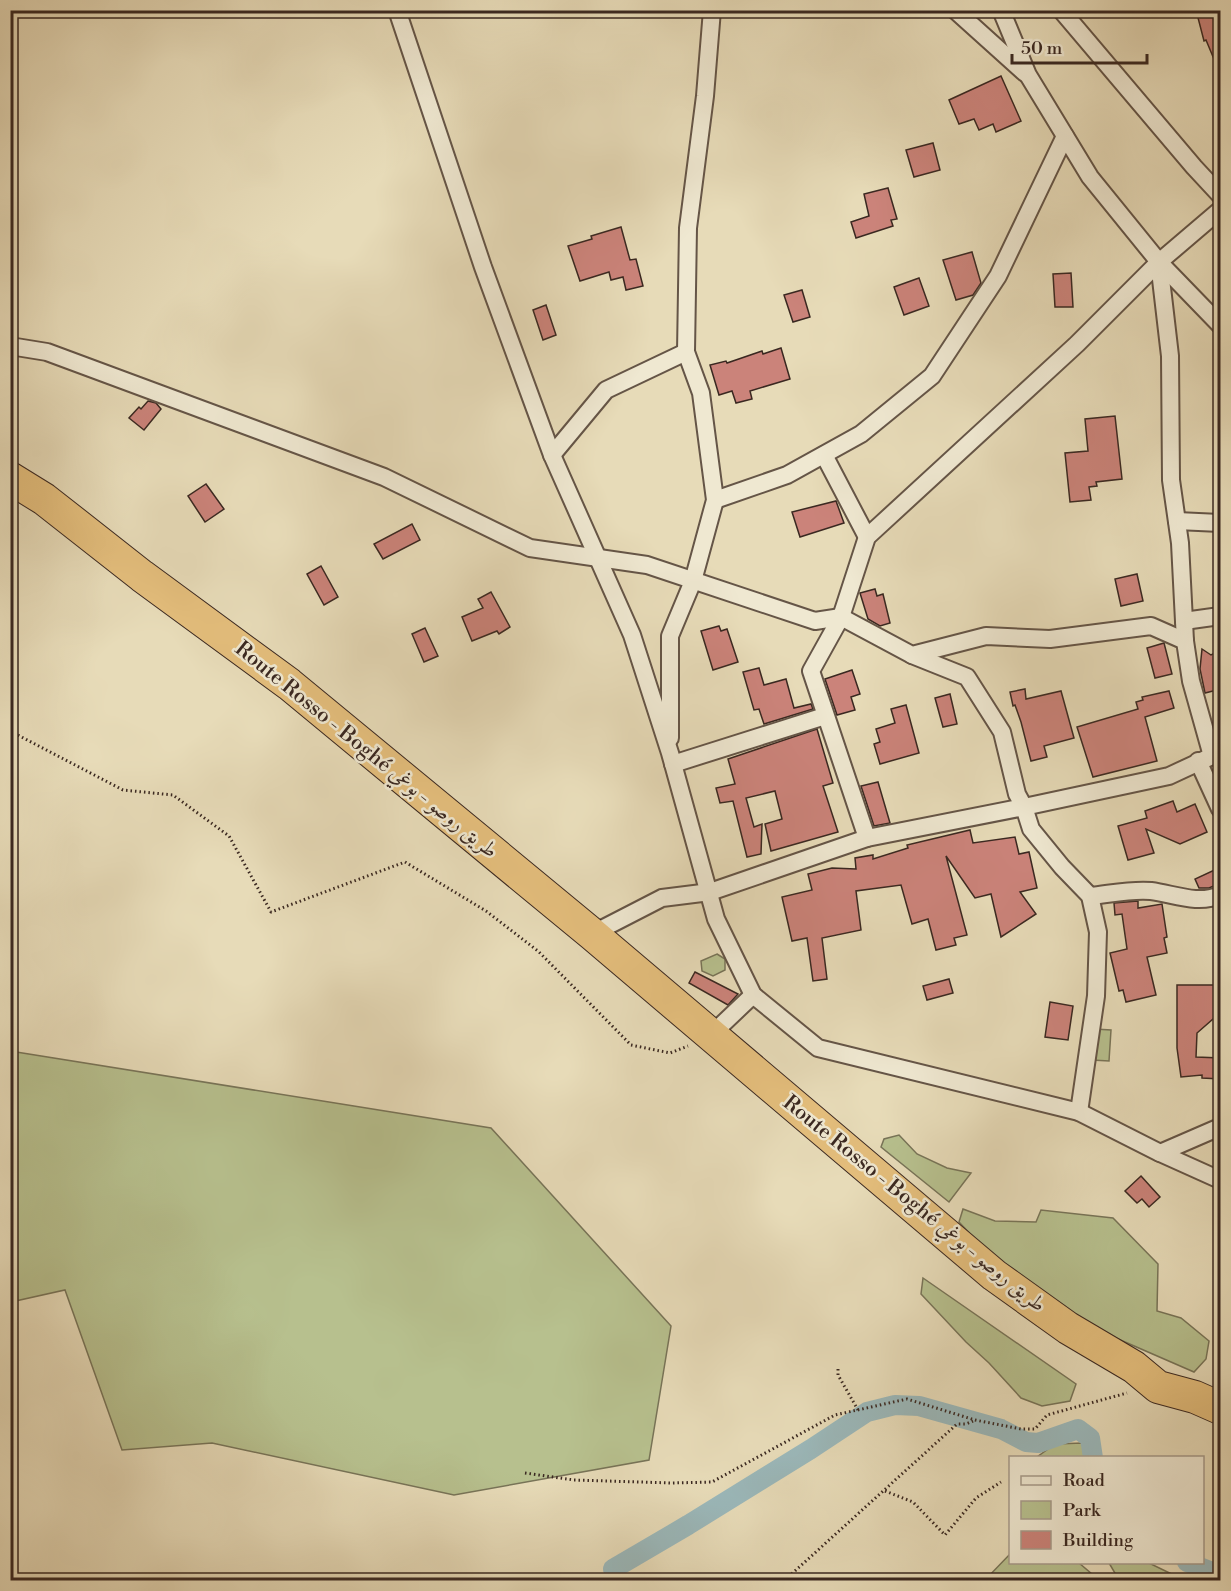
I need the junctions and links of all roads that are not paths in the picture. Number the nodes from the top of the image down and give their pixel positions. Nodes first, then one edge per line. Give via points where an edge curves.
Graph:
1 (397, 10) edge
2 (712, 10) edge
3 (955, 10) edge
4 (1001, 10) edge
5 (1060, 10) edge
6 (1028, 75) junction
7 (1065, 136) junction
8 (1221, 195) edge
9 (1221, 210) edge
10 (1159, 262) junction
11 (1221, 325) edge
12 (10, 346) edge
13 (686, 352) junction
14 (552, 454) junction
15 (824, 455) junction
16 (10, 478) edge
17 (715, 500) junction
18 (1177, 521) junction
19 (1221, 523) edge
20 (867, 537) junction
21 (598, 558) junction
22 (693, 581) junction
23 (1221, 616) edge
24 (841, 617) junction
25 (1184, 621) junction
26 (1185, 641) junction
27 (912, 655) junction
28 (825, 716) junction
29 (1210, 758) edge
30 (672, 759) junction
31 (1024, 807) junction
32 (1221, 809) edge
33 (867, 838) junction
34 (710, 892) junction
35 (1221, 895) edge
36 (1090, 896) junction
37 (592, 934) junction
38 (753, 995) junction
39 (711, 1035) junction
40 (1079, 1112) junction
41 (1221, 1127) edge
42 (1160, 1153) junction
43 (1221, 1180) edge
44 (1221, 1408) edge

1 - 14 street via 483,267
2 - 13 street via 688,228
3 - 6 street
4 - 6 street
5 - 8 street
6 - 7 street
7 - 10 street via 1090,177
7 - 15 street via 998,276 932,376 861,434
9 - 10 street
10 - 11 street
10 - 18 street via 1170,356 1172,480
10 - 20 street via 1077,344
12 - 21 street via 47,352 384,477 530,548
13 - 14 street via 606,390
13 - 17 street via 701,393
14 - 21 street
15 - 17 street via 787,475
15 - 20 street
16 - 37 highway, Route Rosso - Boghé طريق روصو - بوغي via 44,499 290,684
17 - 22 street
18 - 19 street
18 - 25 street
20 - 24 street
21 - 22 street via 647,565
21 - 30 street via 632,634
22 - 24 street via 815,621
22 - 30 street via 670,636
23 - 25 street
24 - 27 street
24 - 28 street via 811,671
25 - 26 street
26 - 27 street via 1151,626 1050,639 986,636
26 - 29 street
27 - 31 street via 967,677 1002,732 1017,794
28 - 30 street
28 - 33 street
29 - 31 street via 1169,776
29 - 32 street
30 - 34 street
31 - 33 street
31 - 36 street via 1031,829
33 - 34 street
34 - 37 street via 662,898
34 - 38 street via 716,919
35 - 36 street via 1191,899 1149,891
36 - 40 street via 1098,932 1096,996
37 - 39 highway, Route Rosso - Boghé طريق روصو - بوغي
38 - 39 street
38 - 40 street via 818,1048
39 - 44 highway, Route Rosso - Boghé طريق روصو - بوغي via 994,1275 1158,1387
40 - 42 street
41 - 42 street
42 - 43 street

